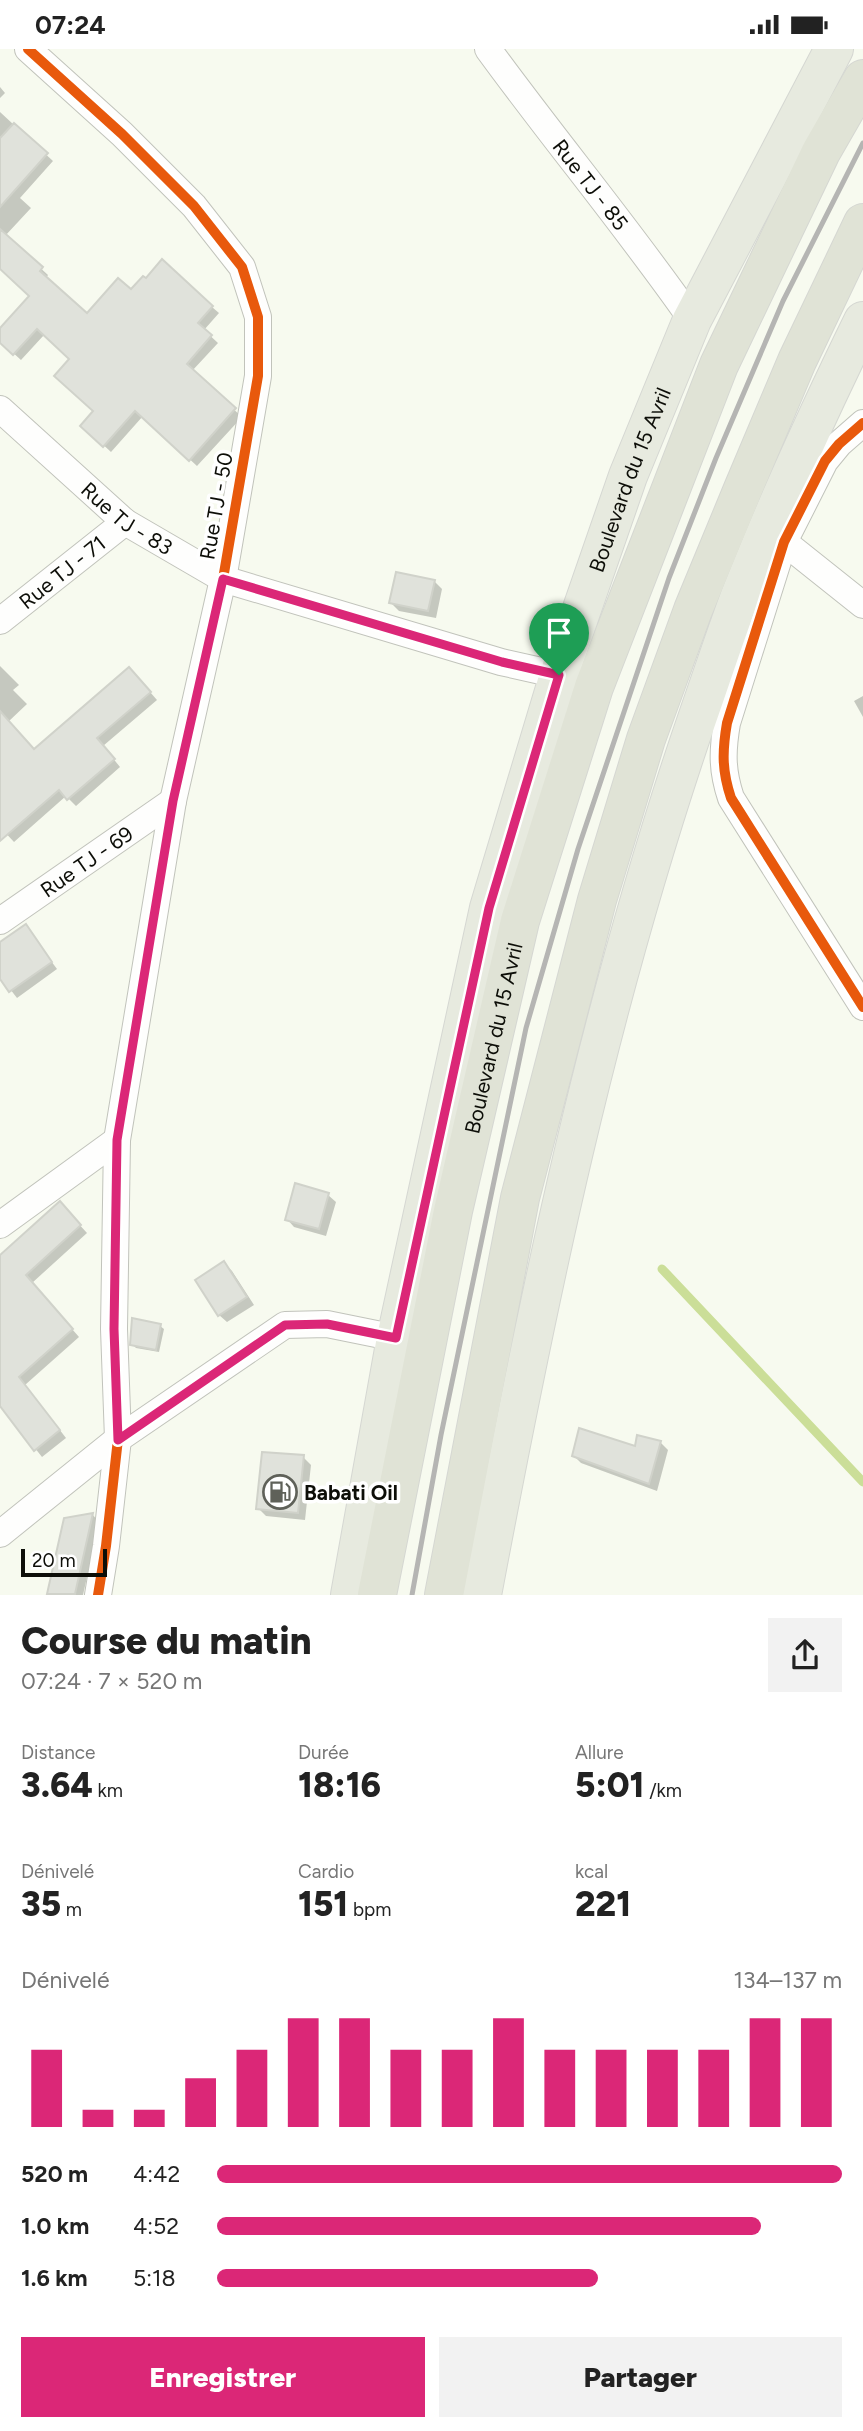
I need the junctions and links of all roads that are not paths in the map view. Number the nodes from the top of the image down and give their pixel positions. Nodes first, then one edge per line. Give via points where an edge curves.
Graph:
1 (28, 49) edge
2 (488, 49) edge
3 (834, 49) edge
4 (863, 79) edge
5 (863, 223) edge
6 (692, 320) junction
7 (863, 321) edge
8 (0, 409) edge
9 (863, 423) edge
10 (125, 522) junction
11 (784, 542) junction
12 (223, 579) junction
13 (863, 605) edge
14 (0, 621) edge
15 (559, 675) junction
16 (173, 801) junction
17 (0, 921) edge
18 (855, 978) edge
19 (863, 1007) edge
20 (117, 1140) junction
21 (0, 1225) edge
22 (396, 1338) junction
23 (118, 1440) junction
24 (0, 1534) edge
25 (98, 1594) edge
26 (350, 1594) edge
27 (377, 1594) edge
28 (444, 1594) edge
29 (482, 1594) edge

1 - 12 street, Rue TJ - 50 via 194,206 242,267 258,317 258,376
2 - 6 street, Rue TJ - 85
3 - 6 main road, Boulevard du 15 Avril
4 - 27 highway, Boulevard du 15 Avril via 821,152 719,365 594,687 520,921 453,1211
5 - 28 highway via 797,361 693,610 646,739 597,900 520,1198
6 - 15 main road, Boulevard du 15 Avril via 628,476
7 - 29 main road via 806,439 739,598 668,804 572,1154
8 - 10 street, Rue TJ - 83
9 - 11 street via 825,461
10 - 12 street, Rue TJ - 83
10 - 14 street, Rue TJ - 71
11 - 13 street
11 - 18 street via 727,723 724,776 731,798
12 - 15 street, Rue TJ - 83
12 - 16 street, Rue TJ - 50
15 - 22 main road, Boulevard du 15 Avril via 489,908
16 - 17 street, Rue TJ - 69
16 - 20 street, Rue TJ - 50
18 - 19 street
20 - 21 street
20 - 23 street, Rue TJ - 50 via 114,1329
22 - 23 street via 327,1324 285,1325
22 - 26 main road, Boulevard du 15 Avril
23 - 24 street
23 - 25 street, Rue TJ - 50

